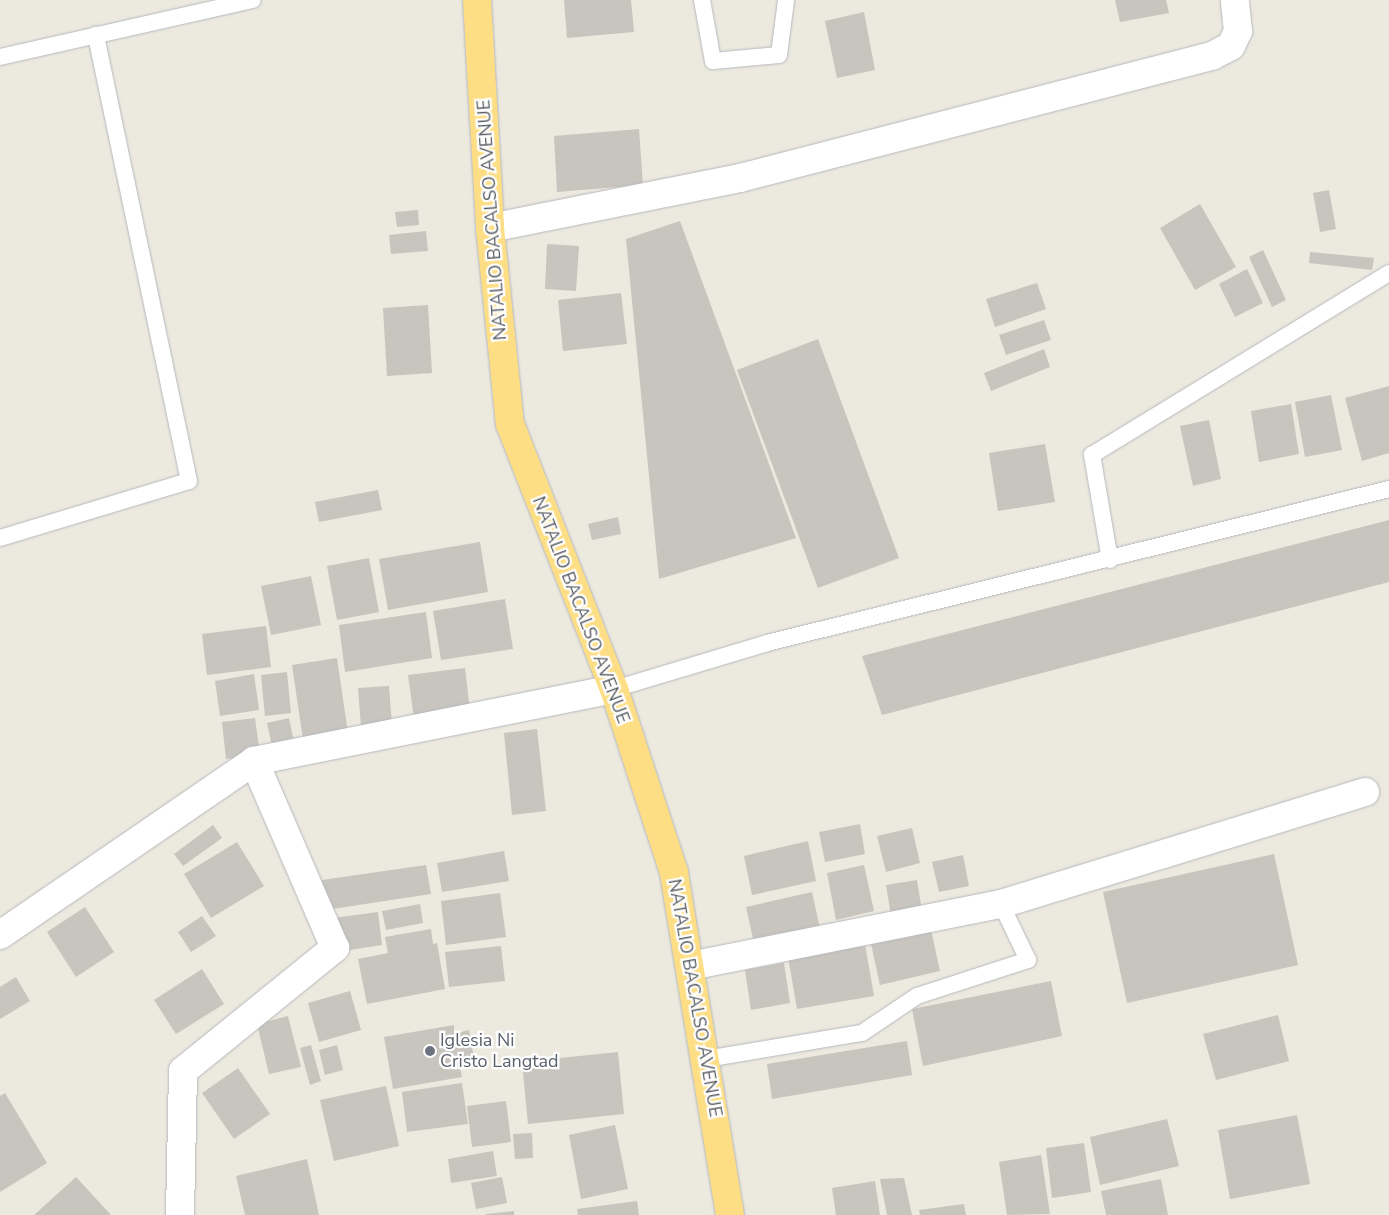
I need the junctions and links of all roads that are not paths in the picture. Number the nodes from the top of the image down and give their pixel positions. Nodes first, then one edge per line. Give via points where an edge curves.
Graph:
1 (253, 0) edge
2 (477, 0) edge
3 (702, 0) edge
4 (786, 0) edge
5 (1235, 0) edge
6 (96, 35) junction
7 (0, 57) edge
8 (490, 228) junction
9 (1389, 273) edge
10 (1389, 489) edge
11 (0, 538) edge
12 (1110, 560) junction
13 (614, 689) junction
14 (254, 761) junction
15 (1365, 792) dead end
16 (1001, 904) junction
17 (0, 935) edge
18 (690, 966) junction
19 (706, 1059) junction
20 (180, 1215) edge
21 (730, 1215) edge

1 - 6 lane
2 - 8 highway, NATALIO BACALSO AVENUE
3 - 4 lane via 712,60 779,55
5 - 8 street via 1238,31 1231,46 1212,56 740,178
6 - 7 lane
6 - 11 lane via 189,481
8 - 13 highway, NATALIO BACALSO AVENUE via 510,424
9 - 12 lane via 1092,455
10 - 12 lane
12 - 13 lane via 768,643
13 - 14 street
13 - 18 highway, NATALIO BACALSO AVENUE via 674,873
14 - 17 street
14 - 20 street via 334,948 183,1071
15 - 16 street
16 - 18 street
16 - 19 lane via 1028,960 917,996 862,1033
18 - 19 highway, NATALIO BACALSO AVENUE
19 - 21 highway, NATALIO BACALSO AVENUE

